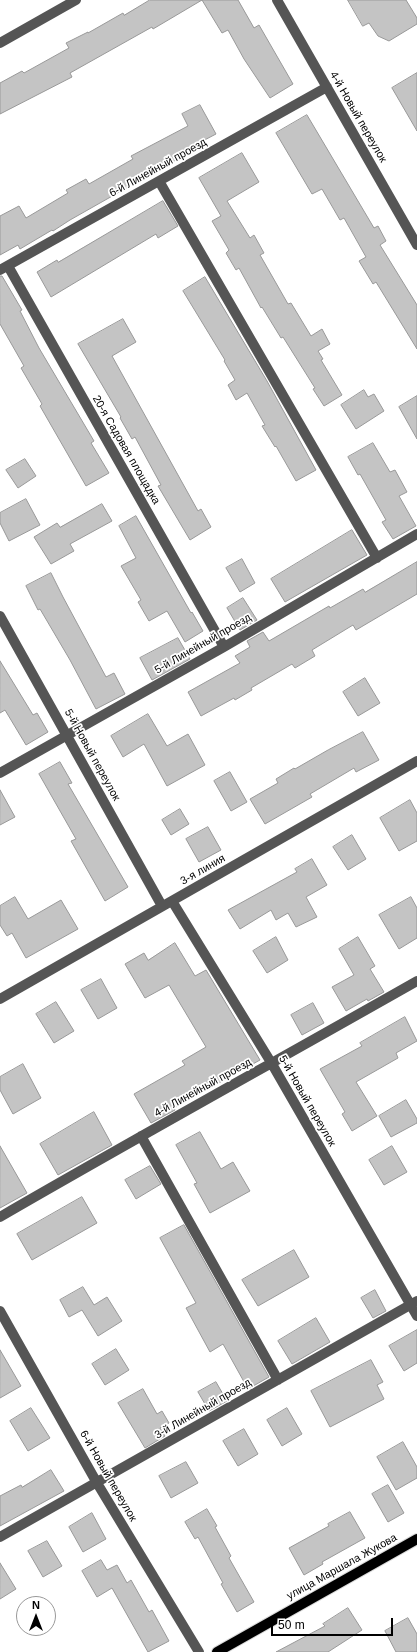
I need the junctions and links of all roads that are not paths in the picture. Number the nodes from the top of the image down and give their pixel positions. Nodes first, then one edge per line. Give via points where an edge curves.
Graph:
1 (76, 0) edge
2 (277, 0) edge
3 (0, 43) edge
4 (327, 87) junction
5 (159, 182) junction
6 (417, 245) edge
7 (4, 268) edge
8 (417, 534) edge
9 (377, 558) junction
10 (0, 616) edge
11 (224, 647) junction
12 (67, 734) junction
13 (417, 761) edge
14 (0, 773) edge
15 (172, 901) junction
16 (162, 906) junction
17 (417, 981) edge
18 (0, 999) edge
19 (272, 1064) junction
20 (140, 1136) junction
21 (0, 1217) edge
22 (414, 1303) edge
23 (0, 1311) edge
24 (417, 1316) edge
25 (278, 1380) junction
26 (97, 1483) junction
27 (0, 1537) edge
28 (417, 1539) edge
29 (198, 1652) edge
30 (217, 1652) edge

1 - 3 street
2 - 4 street, 4-й Новый переулок
4 - 5 street, 6-й Линейный проезд
4 - 6 street, 4-й Новый переулок
5 - 7 street, 6-й Линейный проезд
5 - 9 street
7 - 11 street, 20-я Садовая площадка
8 - 9 street, 5-й Линейный проезд
9 - 11 street, 5-й Линейный проезд
10 - 12 street, 5-й Новый переулок
11 - 12 street, 5-й Линейный проезд
12 - 14 street, 5-й Линейный проезд
12 - 16 street, 5-й Новый переулок
13 - 15 street, 3-я линия
15 - 16 street, 3-я линия
15 - 19 street, 5-й Новый переулок
16 - 18 street, 3-я линия
17 - 19 street, 4-й Линейный проезд
19 - 20 street, 4-й Линейный проезд
19 - 22 street, 5-й Новый переулок
20 - 21 street, 4-й Линейный проезд
20 - 25 street
22 - 24 street, 5-й Новый переулок
22 - 25 street, 3-й Линейный проезд
23 - 26 street, 6-й Новый переулок
25 - 26 street, 3-й Линейный проезд
26 - 27 street, 3-й Линейный проезд
26 - 29 street, 6-й Новый переулок
28 - 30 main road, улица Маршала Жукова

